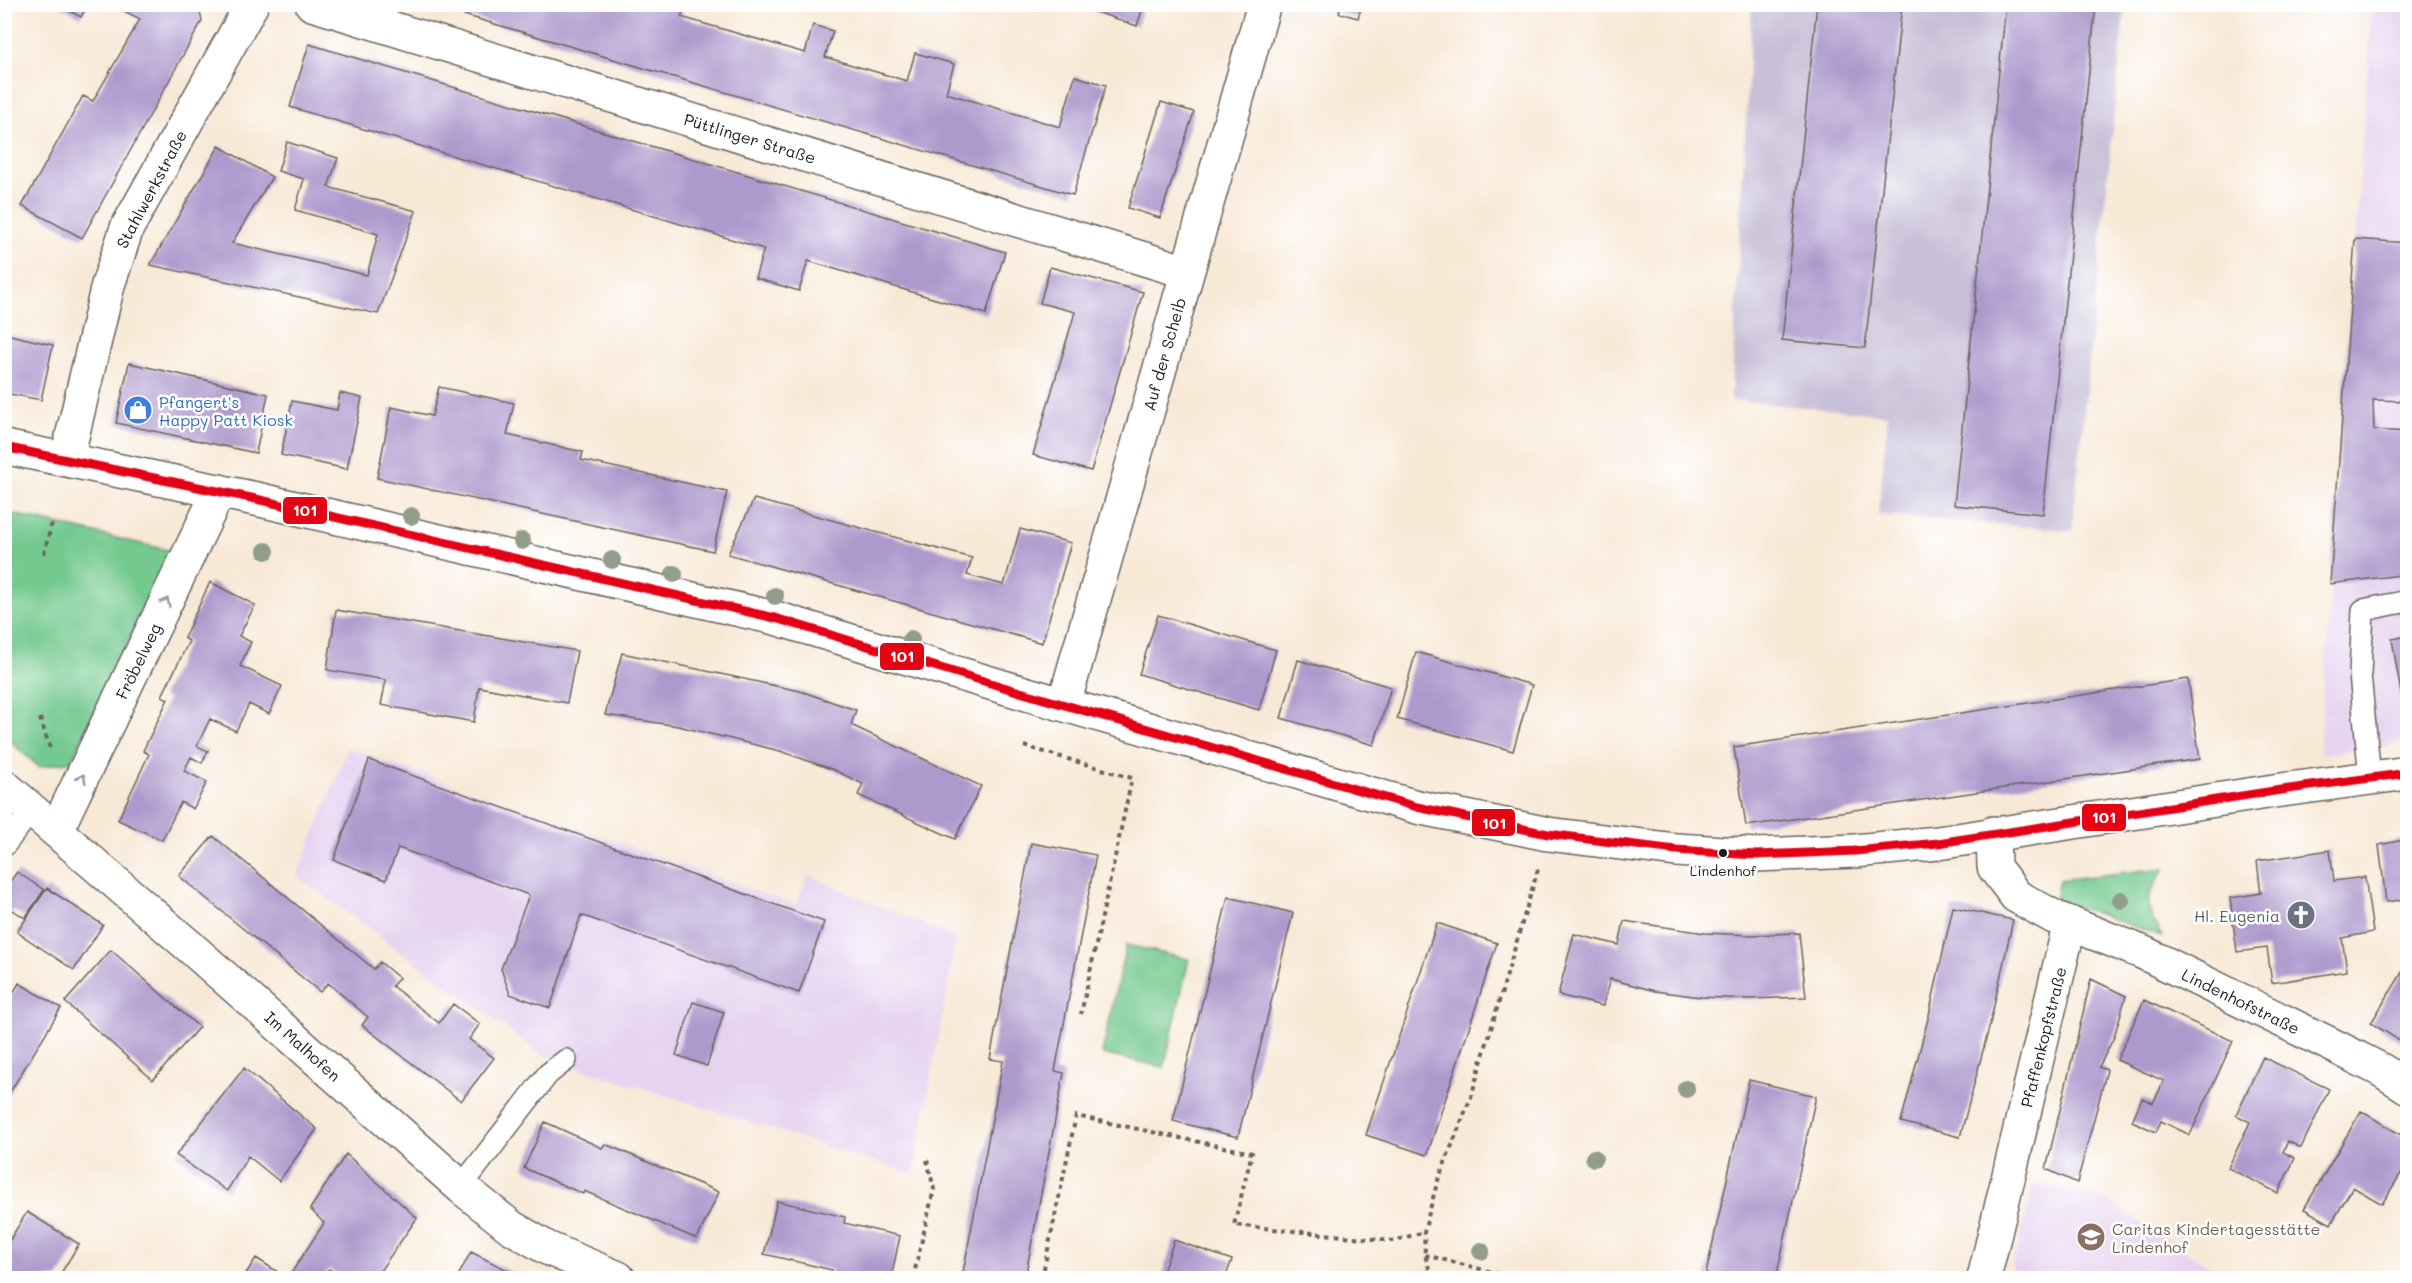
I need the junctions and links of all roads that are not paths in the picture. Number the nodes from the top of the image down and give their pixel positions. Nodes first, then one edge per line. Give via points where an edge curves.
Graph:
1 (252, 4) edge
2 (312, 4) edge
3 (1264, 4) edge
4 (1188, 272) junction
5 (4, 447) edge
6 (67, 458) junction
7 (219, 491) junction
8 (2408, 601) edge
9 (1064, 704) junction
10 (2408, 773) edge
11 (2370, 778) junction
12 (4, 786) edge
13 (44, 821) junction
14 (1993, 833) junction
15 (4, 846) edge
16 (2070, 923) junction
17 (566, 1060) dead end
18 (2408, 1087) edge
19 (461, 1186) junction
20 (618, 1278) edge
21 (1984, 1278) edge

1 - 6 street, Stahlwerkstraße via 128,228 108,285
2 - 4 street, Püttlinger Straße
3 - 4 street, Auf der Scheib
4 - 9 street, Auf der Scheib
5 - 6 street
6 - 7 street
7 - 9 street via 775,618
13 -> 7 street, Fröbelweg
8 - 11 lane via 2362,610 2360,674
9 - 14 street via 1417,807 1548,834 1676,850 1756,855 1855,851
10 - 11 street
11 - 14 street
12 - 13 street, Im Malhofen
13 - 15 lane
13 - 19 street, Im Malhofen
14 - 16 street via 1994,867 2016,896
16 - 18 street, Lindenhofstraße via 2144,953 2356,1057
16 - 21 street, Pfaffenkopfstraße
17 - 19 lane via 548,1074
19 - 20 street, Im Malhofen via 511,1227 547,1248

